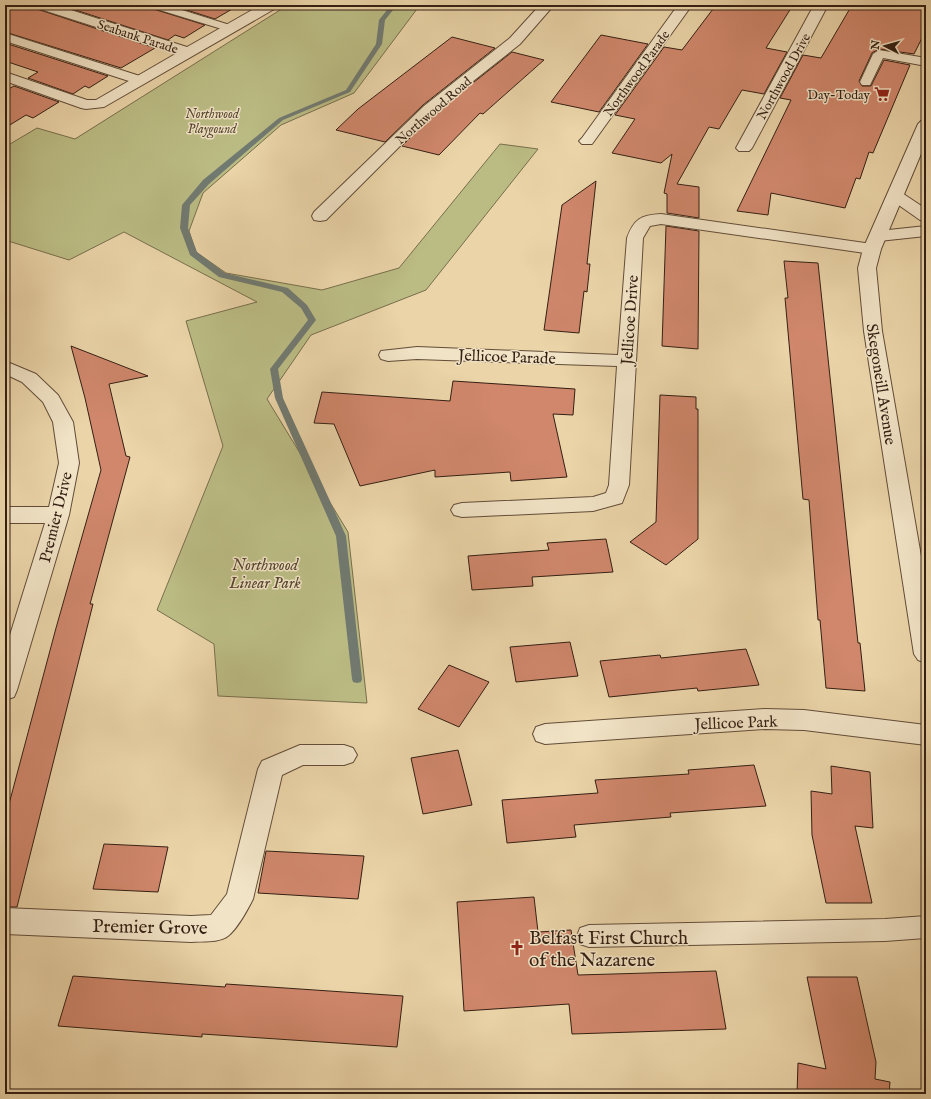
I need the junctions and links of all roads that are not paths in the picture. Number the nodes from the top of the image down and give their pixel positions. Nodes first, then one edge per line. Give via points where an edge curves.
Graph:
1 (42, 5) edge
2 (154, 5) edge
3 (271, 5) edge
4 (547, 5) edge
5 (685, 5) edge
6 (822, 5) edge
7 (229, 28) junction
8 (5, 37) edge
9 (188, 52) junction
10 (926, 62) edge
11 (5, 76) edge
12 (139, 80) junction
13 (866, 82) dead end
14 (926, 124) edge
15 (587, 141) dead end
16 (744, 148) dead end
17 (896, 196) junction
18 (320, 216) dead end
19 (926, 216) edge
20 (926, 231) edge
21 (876, 242) junction
22 (388, 355) dead end
23 (627, 361) junction
24 (5, 367) edge
25 (462, 510) dead end
26 (5, 515) edge
27 (58, 515) junction
28 (926, 654) edge
29 (7, 679) edge
30 (545, 734) dead end
31 (926, 735) edge
32 (344, 755) dead end
33 (5, 921) edge
34 (926, 927) edge
35 (589, 936) dead end

1 - 9 street, Seabank Parade
2 - 7 lane
3 - 7 street
4 - 18 street, Northwood Road via 515,41 429,109
5 - 15 street, Northwood Parade
6 - 16 street, Northwood Drive
7 - 9 street
8 - 12 lane
9 - 12 street
10 - 13 lane via 879,54
11 - 12 street via 86,105 99,104
14 - 17 street, Skegoneill Avenue
17 - 19 street
17 - 21 street, Skegoneill Avenue
20 - 21 street
21 - 23 street, Jellicoe Drive via 661,219 645,220 639,226 635,238
21 - 28 street, Skegoneill Avenue via 867,268 873,331
22 - 23 street, Jellicoe Parade via 417,353
23 - 25 street, Jellicoe Drive via 619,485 615,498 593,504
24 - 27 street, Premier Drive via 29,378 51,399 63,422 69,463
26 - 27 street
27 - 29 street, Premier Drive
30 - 31 street, Jellicoe Park via 765,719 804,720
32 - 33 street, Premier Grove via 300,755 271,769 239,899 218,928
34 - 35 lane

